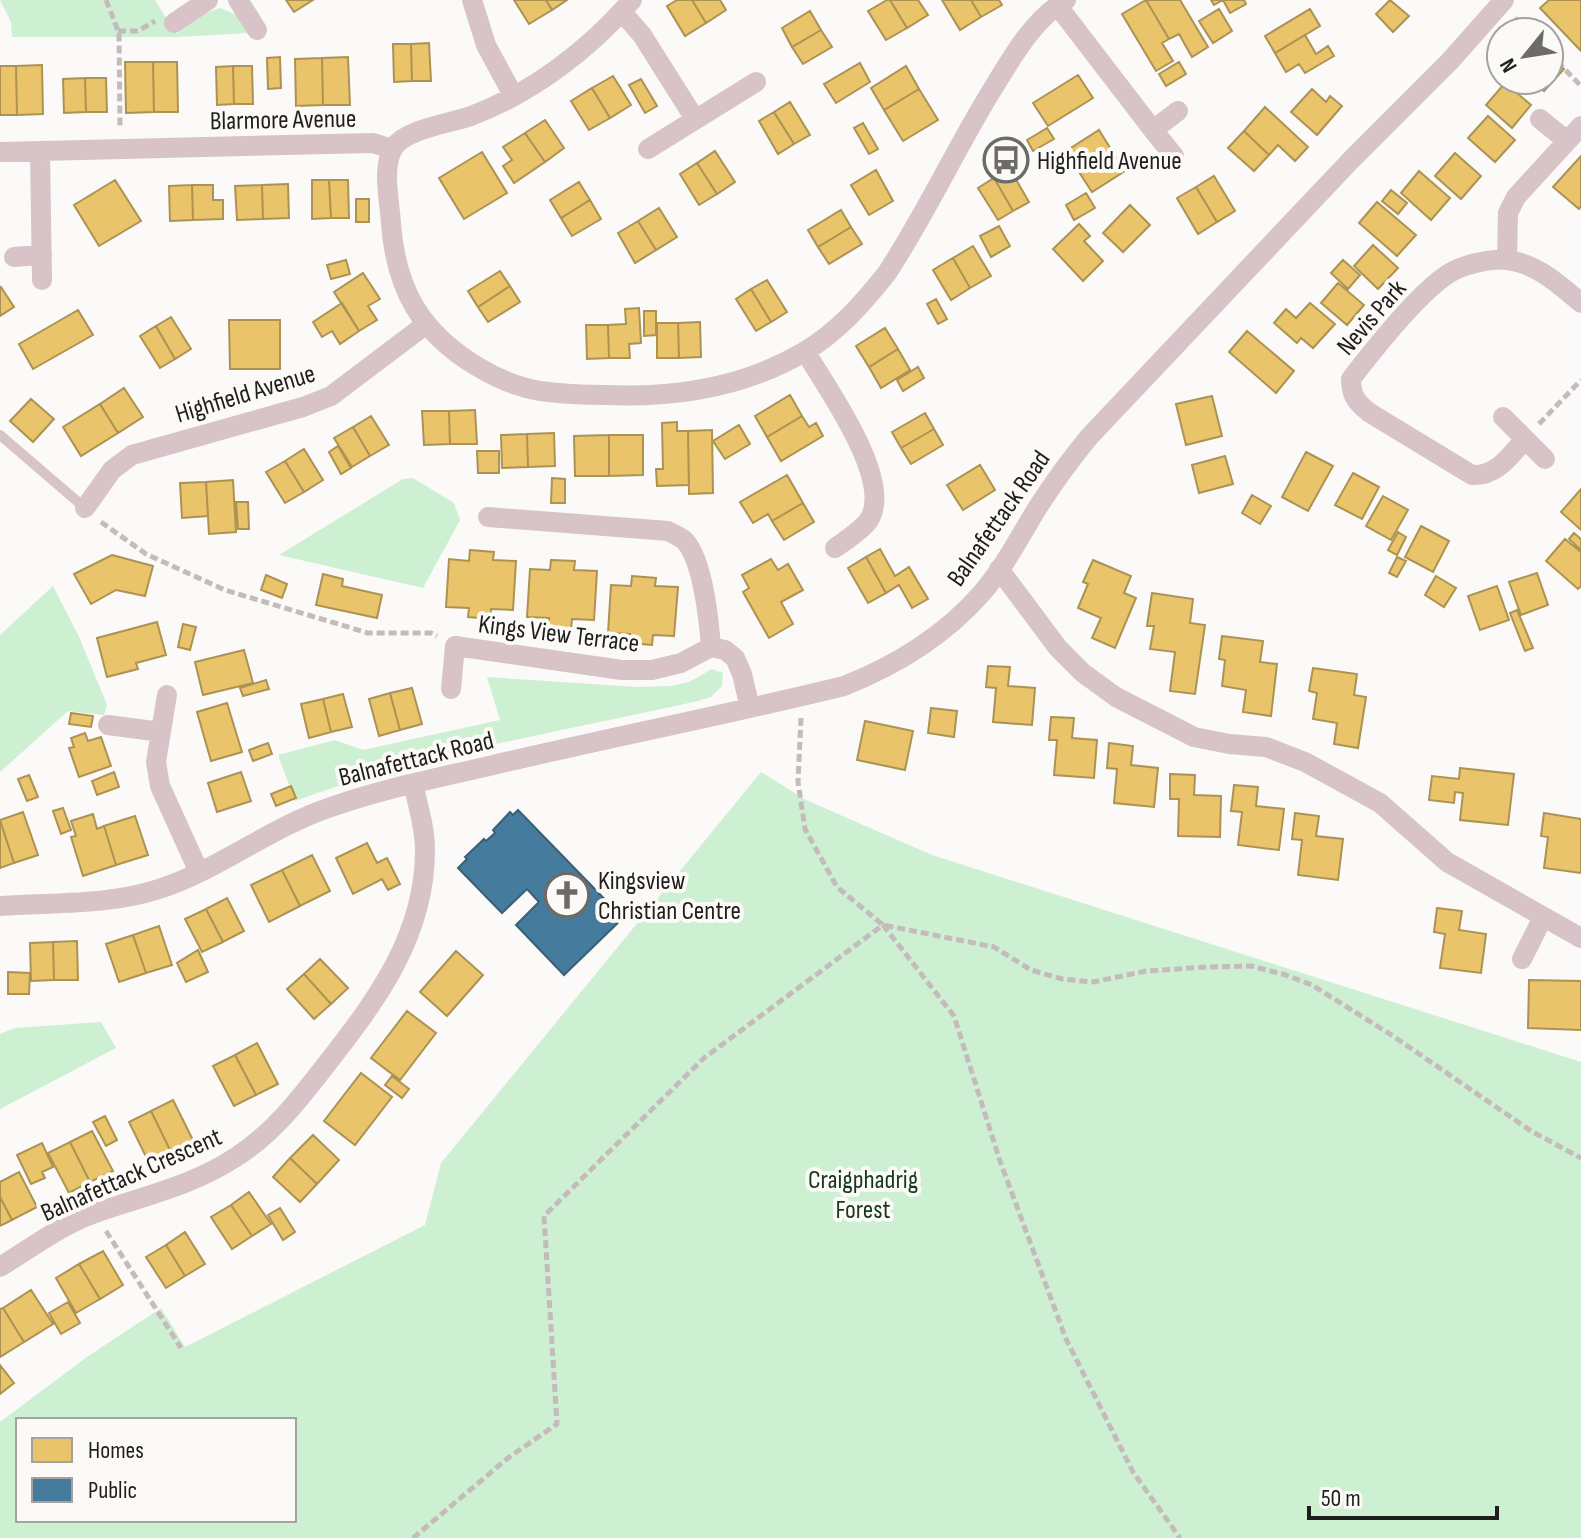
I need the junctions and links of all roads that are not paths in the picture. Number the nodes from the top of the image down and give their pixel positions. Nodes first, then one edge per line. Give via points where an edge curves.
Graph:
1 (208, 0) edge
2 (238, 0) edge
3 (472, 0) edge
4 (1504, 0) edge
5 (1062, 3) edge
6 (627, 6) edge
7 (174, 23) road end
8 (257, 30) dead end
9 (756, 82) dead end
10 (513, 95) junction
11 (1178, 111) dead end
12 (695, 119) junction
13 (1540, 119) dead end
14 (1153, 130) junction
15 (1574, 134) edge
16 (392, 149) junction
17 (648, 149) dead end
18 (40, 151) junction
19 (0, 152) edge
20 (1174, 156) dead end
21 (42, 255) junction
22 (14, 257) dead end
23 (1507, 260) junction
24 (42, 280) dead end
25 (1581, 303) edge
26 (425, 325) junction
27 (805, 351) junction
28 (1503, 417) dead end
29 (0, 435) edge
30 (1525, 439) junction
31 (1545, 459) dead end
32 (85, 508) joint
33 (488, 517) dead end
34 (835, 548) dead end
35 (999, 569) junction
36 (711, 647) junction
37 (451, 689) dead end
38 (167, 695) dead end
39 (750, 708) junction
40 (108, 725) dead end
41 (161, 732) junction
42 (413, 784) junction
43 (199, 872) junction
44 (0, 906) edge
45 (1543, 917) junction
46 (1581, 938) edge
47 (1522, 959) dead end
48 (0, 1267) edge

1 - 7 street
2 - 8 street
3 - 10 street via 486,45
4 - 35 street, Balnafettack Road via 1089,437
5 - 14 street
5 - 27 street via 1018,49 887,273 850,316
6 - 10 street, Blarmore Avenue via 558,68
6 - 12 street, Blarmore Avenue
9 - 12 street
10 - 16 street, Blarmore Avenue via 474,115 411,133
11 - 14 street
12 - 17 street
13 - 15 street
14 - 20 street
15 - 23 street via 1516,197 1508,213
16 - 18 street, Blarmore Avenue via 373,143
16 - 26 street via 388,177 397,266
18 - 19 street, Blarmore Avenue
18 - 21 street
21 - 22 street
21 - 24 street
23 - 25 street via 1555,280
23 - 30 street, Nevis Park via 1451,272 1431,287 1356,372 1351,391 1370,413 1472,475 1496,471
26 - 27 street via 458,355 494,377 573,394 655,395 718,387
26 - 32 street, Highfield Avenue via 331,396 132,455 112,470
27 - 34 street via 873,479 875,503 869,519
28 - 30 street
29 - 32 lane
30 - 31 street
33 - 36 street via 668,531 685,541 700,573
35 - 39 street, Balnafettack Road via 957,617 903,660 844,686
35 - 45 street via 1058,648 1116,697 1194,737 1266,747 1305,762 1380,803 1447,862
36 - 37 street, Kings View Terrace via 681,663 622,670 455,646
36 - 39 street via 735,658
38 - 41 street
39 - 42 street, Balnafettack Road
40 - 41 street
41 - 43 street via 156,762 160,786
42 - 43 street, Balnafettack Road via 331,806
42 - 48 street, Balnafettack Crescent via 425,849 411,931 393,972 299,1100 269,1133 200,1178 71,1223
43 - 44 street, Balnafettack Road via 128,897
45 - 46 street
45 - 47 street

